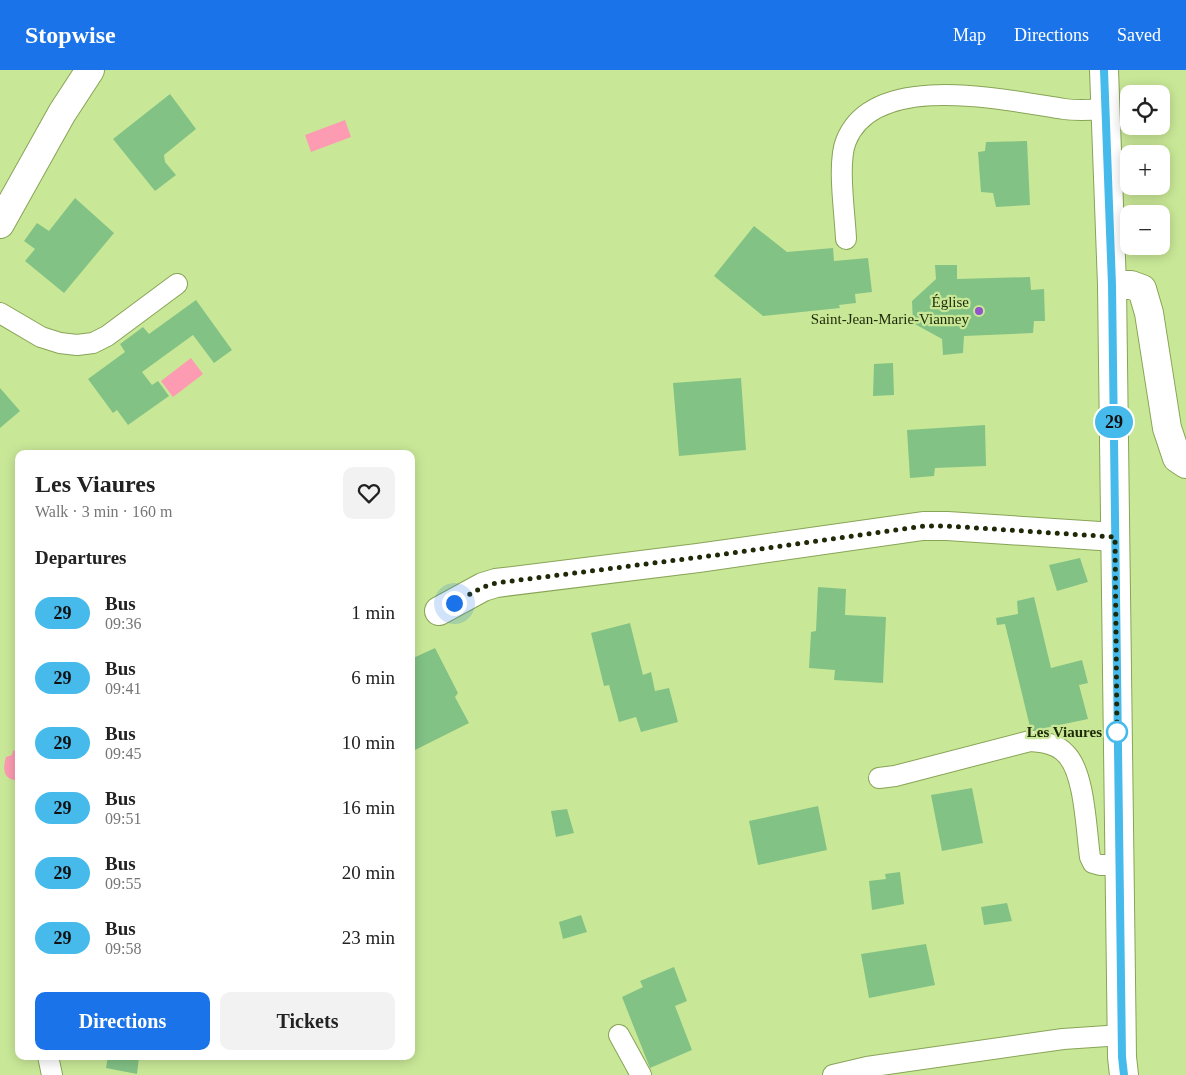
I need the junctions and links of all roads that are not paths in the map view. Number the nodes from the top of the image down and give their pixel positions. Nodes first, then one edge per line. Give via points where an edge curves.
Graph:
1 (90, 70) edge
2 (1104, 70) edge
3 (1105, 108) junction
4 (0, 224) edge
5 (846, 239) dead end
6 (177, 284) dead end
7 (1112, 285) junction
8 (0, 313) edge
9 (1186, 464) edge
10 (1115, 537) junction
11 (439, 611) dead end
12 (879, 778) dead end
13 (1119, 865) junction
14 (619, 1035) dead end
15 (1122, 1035) junction
16 (49, 1060) edge
17 (52, 1075) edge
18 (641, 1075) edge
19 (833, 1075) edge
20 (1124, 1075) edge

1 - 4 street
2 - 3 street
3 - 5 lane via 1064,109 943,92 908,95 876,106 858,118 845,141 842,163
3 - 7 street
6 - 8 lane via 93,343 60,343
7 - 9 street via 1131,285 1142,289 1149,313 1167,428 1177,458
7 - 10 street
10 - 11 street via 924,526 496,583
10 - 13 street
12 - 13 lane via 1030,741 1044,742 1067,754 1073,764 1081,788 1093,863
13 - 15 street
14 - 18 lane
15 - 19 lane via 1063,1039
15 - 20 street
16 - 17 lane

